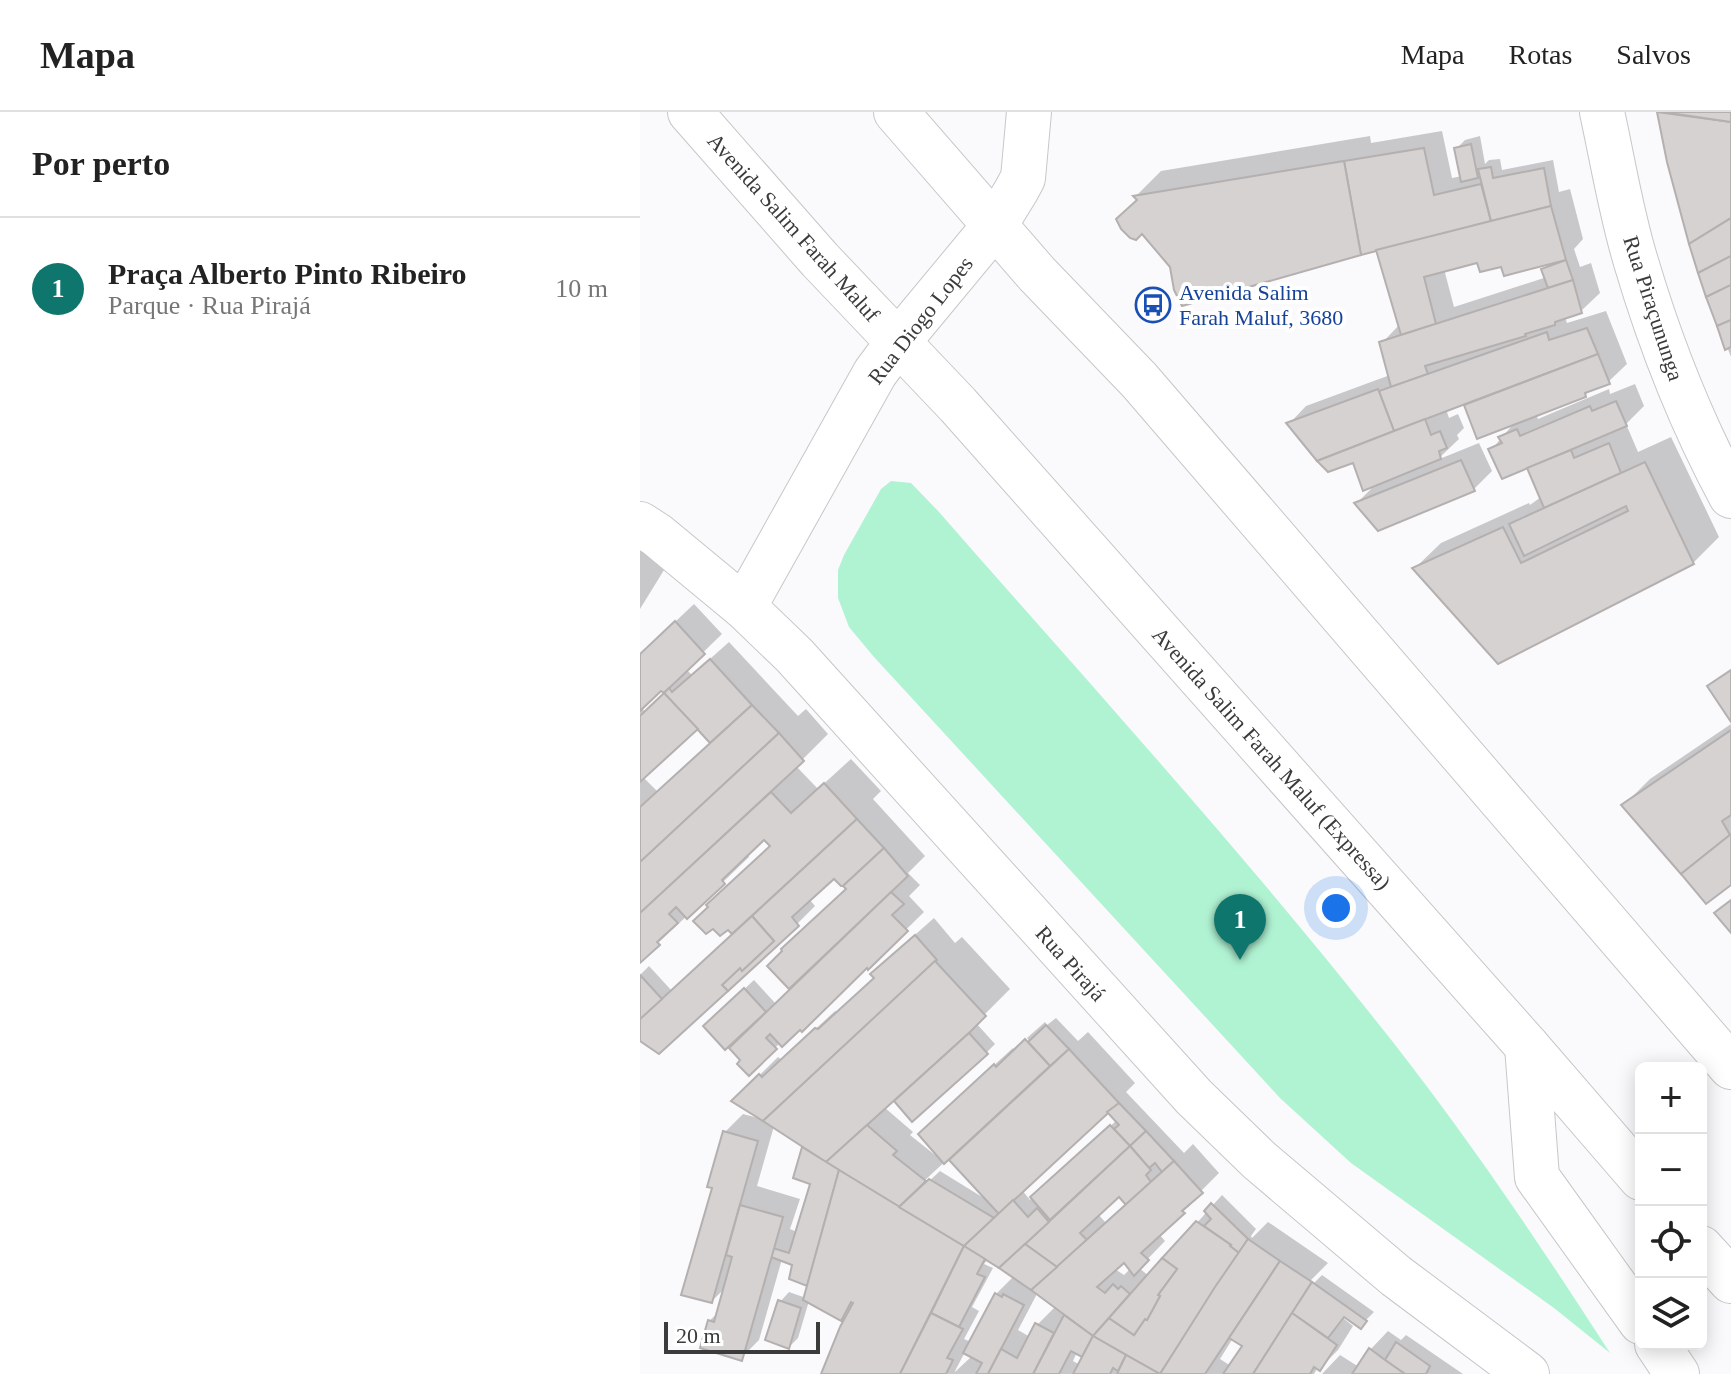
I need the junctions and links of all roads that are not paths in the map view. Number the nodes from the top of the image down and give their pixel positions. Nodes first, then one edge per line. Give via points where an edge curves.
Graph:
1 (690, 112) edge
2 (896, 112) edge
3 (1029, 112) edge
4 (1602, 112) edge
5 (995, 225) junction
6 (898, 342) junction
7 (1731, 496) edge
8 (640, 524) edge
9 (744, 607) junction
10 (1527, 1046) junction
11 (1731, 1067) edge
12 (1635, 1171) edge
13 (1707, 1255) edge
14 (1731, 1281) edge
15 (1635, 1314) edge
16 (1661, 1350) edge
17 (1527, 1374) edge
18 (1677, 1374) edge

1 - 6 main road, Avenida Salim Farah Maluf
2 - 5 main road
3 - 5 main road, Rua Diogo Lopes via 1023,178
4 - 7 main road, Rua Piraçununga via 1635,260 1668,360
5 - 6 main road, Rua Diogo Lopes
5 - 11 main road via 1139,380
6 - 9 main road, Rua Diogo Lopes via 875,373
6 - 10 main road, Avenida Salim Farah Maluf (Expressa)
8 - 9 main road, Rua Pirajá
9 - 17 main road, Rua Pirajá via 794,655 1194,1097 1259,1160 1396,1276
10 - 12 main road, Avenida Salim Farah Maluf (Expressa)
10 - 15 main road via 1537,1177
13 - 14 main road
16 - 18 main road

